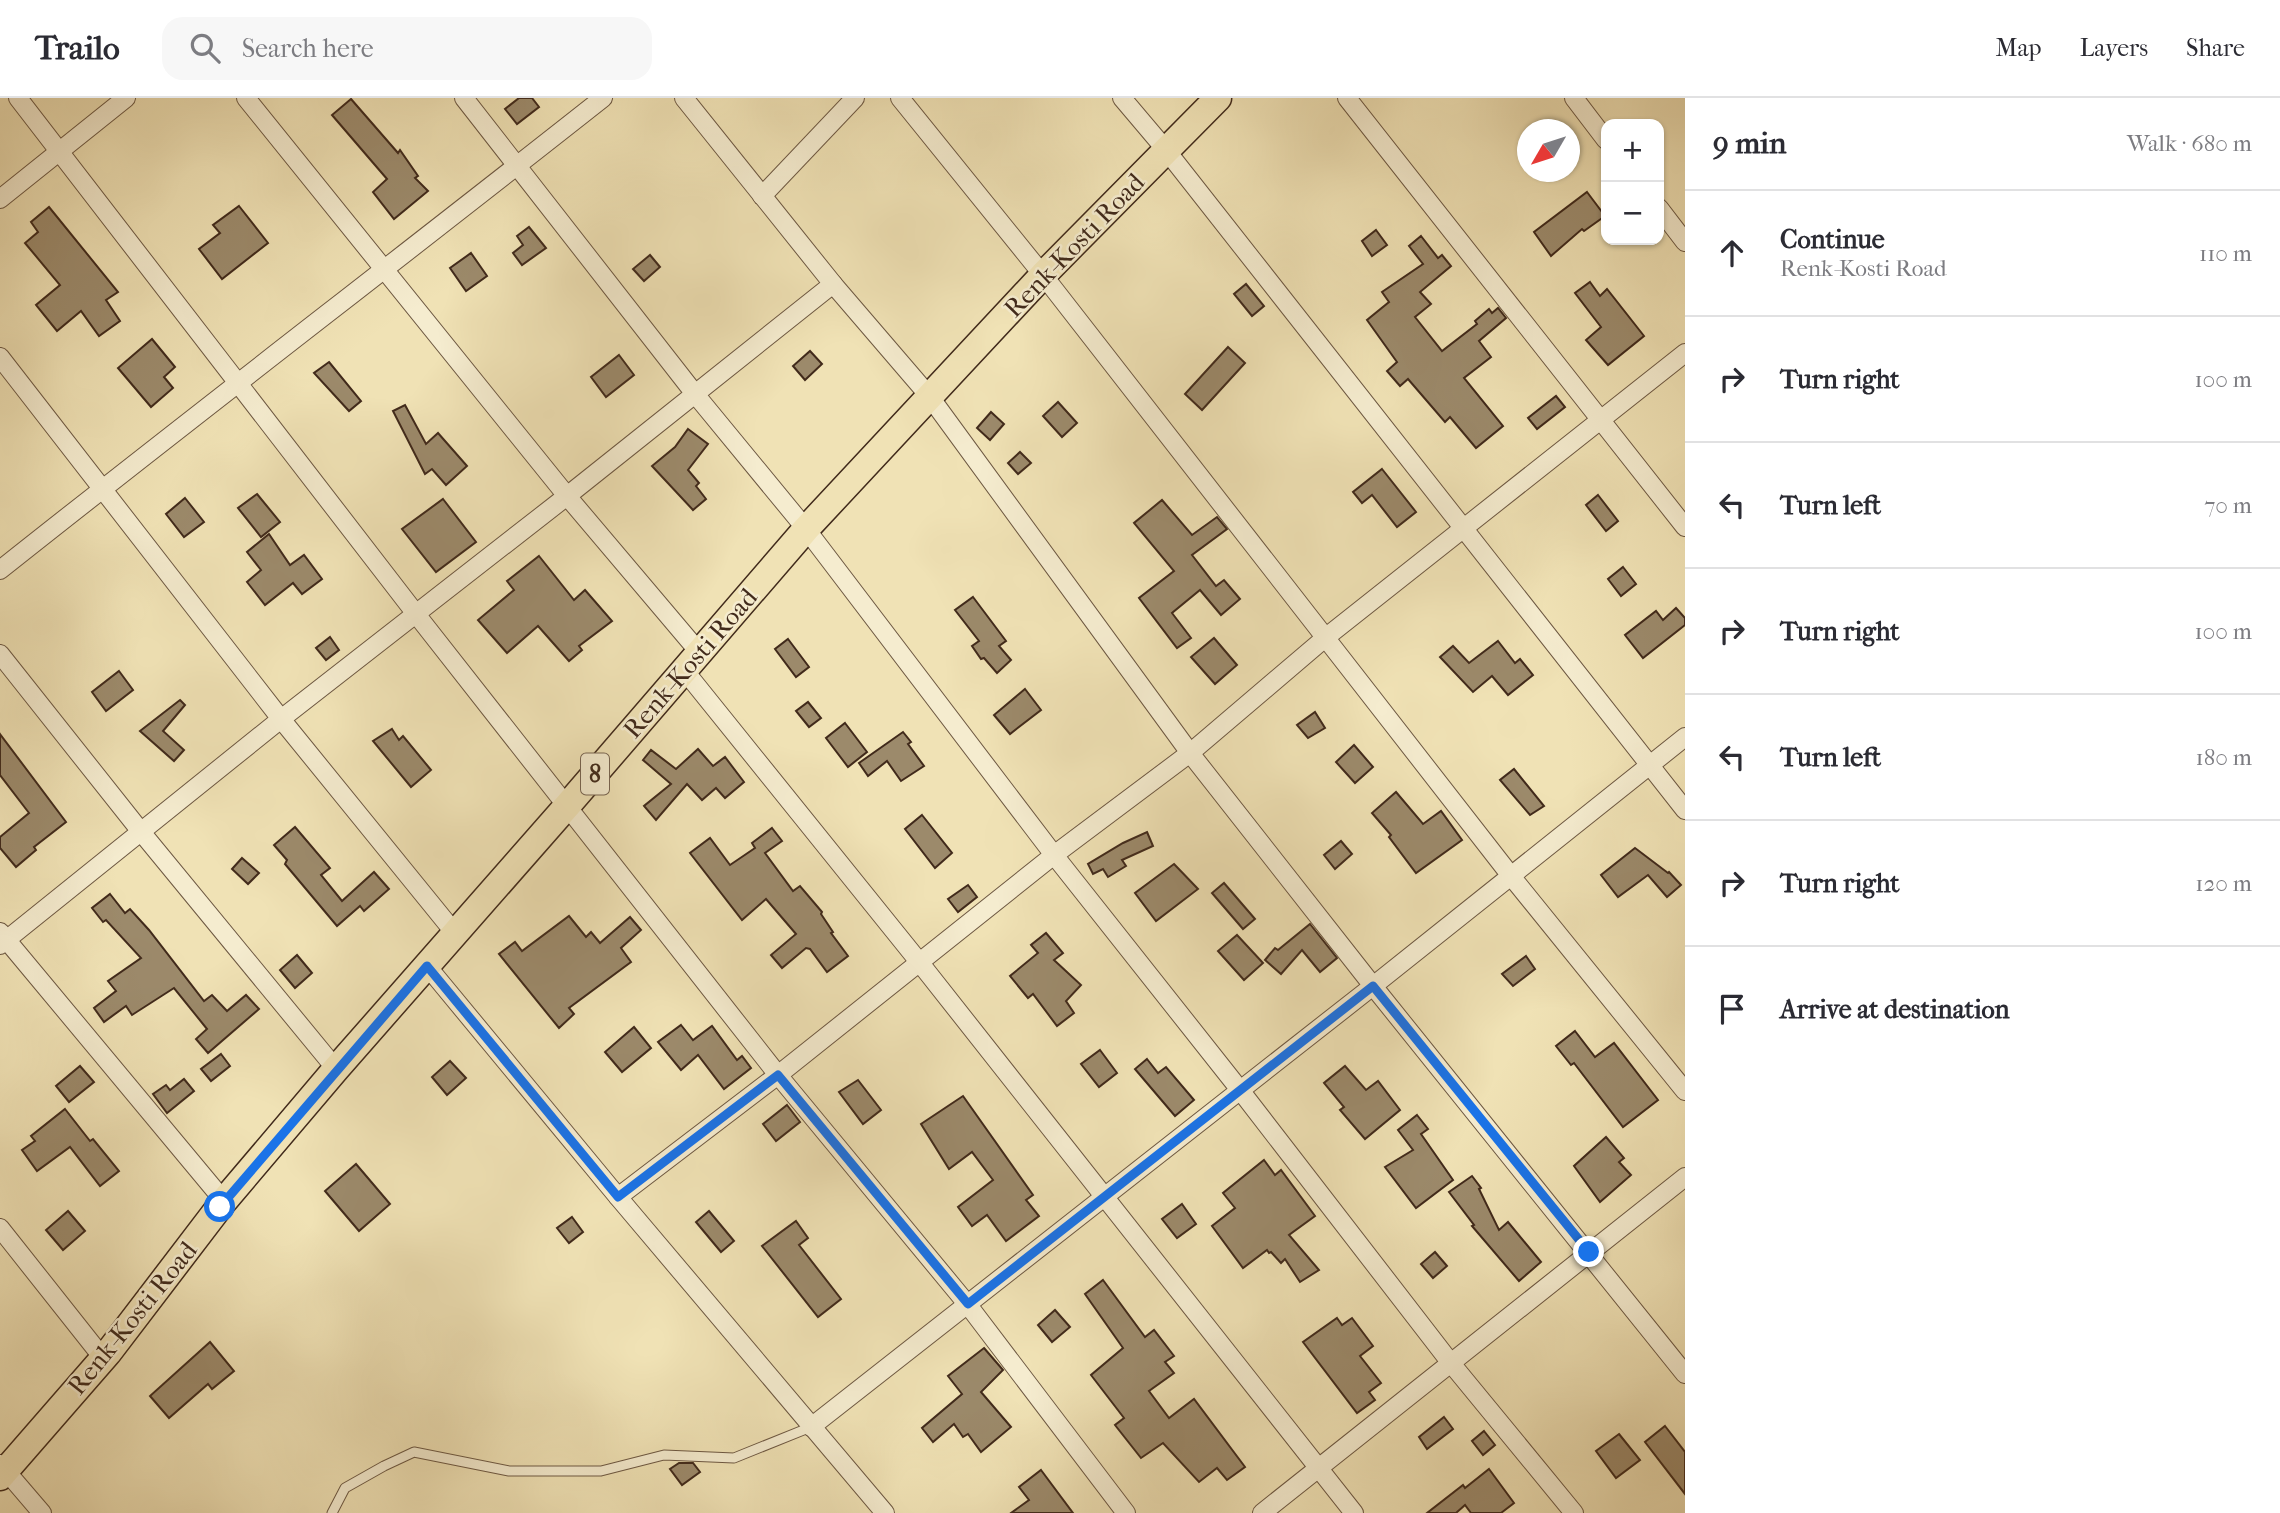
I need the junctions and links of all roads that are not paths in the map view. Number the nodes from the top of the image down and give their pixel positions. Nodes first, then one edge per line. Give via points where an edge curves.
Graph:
1 (19, 98) edge
2 (126, 98) edge
3 (246, 98) edge
4 (464, 98) edge
5 (603, 98) edge
6 (684, 98) edge
7 (855, 98) edge
8 (900, 98) edge
9 (1122, 98) edge
10 (1218, 98) edge
11 (1348, 98) edge
12 (1574, 98) edge
13 (1601, 133) edge
14 (1166, 150) junction
15 (60, 152) junction
16 (517, 166) junction
17 (762, 196) junction
18 (0, 200) edge
19 (1664, 215) edge
20 (1685, 242) edge
21 (385, 270) junction
22 (1043, 275) junction
23 (833, 284) junction
24 (1685, 354) edge
25 (0, 357) edge
26 (237, 382) junction
27 (695, 394) junction
28 (930, 397) junction
29 (1601, 419) junction
30 (103, 489) junction
31 (567, 496) junction
32 (1685, 527) edge
33 (806, 529) junction
34 (1463, 530) junction
35 (0, 570) edge
36 (416, 614) junction
37 (1325, 638) junction
38 (0, 654) edge
39 (692, 661) junction
40 (281, 719) junction
41 (1685, 737) edge
42 (1190, 752) junction
43 (1650, 765) junction
44 (567, 806) junction
45 (1685, 810) edge
46 (142, 833) junction
47 (1054, 855) junction
48 (1511, 876) junction
49 (454, 933) junction
50 (2, 939) edge
51 (920, 963) junction
52 (427, 966) junction
53 (1373, 986) junction
54 (336, 1069) junction
55 (778, 1075) junction
56 (1240, 1090) junction
57 (1685, 1091) edge
58 (1685, 1177) edge
59 (618, 1197) junction
60 (1104, 1197) junction
61 (224, 1201) junction
62 (0, 1228) edge
63 (1589, 1252) junction
64 (968, 1304) junction
65 (103, 1358) junction
66 (1450, 1362) junction
67 (1685, 1374) edge
68 (811, 1427) junction
69 (1318, 1468) junction
70 (2, 1470) edge
71 (42, 1513) edge
72 (332, 1513) edge
73 (885, 1513) edge
74 (1126, 1513) edge
75 (1262, 1513) edge
76 (1354, 1513) edge
77 (1574, 1513) edge

1 - 15 street
2 - 15 street
3 - 21 street
4 - 16 street
5 - 16 street
6 - 17 street
7 - 17 street
8 - 22 street
9 - 14 street
10 - 14 main road, Renk-Kosti Road / 8
11 - 29 street
12 - 13 street
14 - 22 main road, Renk-Kosti Road / 8
14 - 34 street
15 - 18 street
15 - 26 street
16 - 21 street
16 - 27 street
17 - 23 street
19 - 20 street
21 - 26 street
21 - 31 street
22 - 28 main road, Renk-Kosti Road / 8
22 - 37 street
23 - 27 street
23 - 28 street
24 - 29 street
25 - 30 street
26 - 30 street
26 - 36 street
27 - 31 street
27 - 33 street
28 - 33 main road, Renk-Kosti Road / 8
28 - 42 street
29 - 32 street
29 - 34 street
30 - 35 street
30 - 40 street
31 - 36 street
31 - 39 street
33 - 39 main road, Renk-Kosti Road / 8
33 - 47 street
34 - 37 street
34 - 43 street
36 - 40 street
36 - 44 street
37 - 42 street
37 - 48 street
38 - 46 street
39 - 44 main road, Renk-Kosti Road / 8
39 - 51 street
40 - 46 street
40 - 49 street
41 - 43 street
42 - 47 street
42 - 53 street
43 - 45 street
43 - 48 street
44 - 49 main road, Renk-Kosti Road / 8
44 - 55 street
46 - 50 street
46 - 54 street
47 - 51 street
47 - 56 street
48 - 53 street
48 - 57 street
49 - 52 main road, Renk-Kosti Road / 8
50 - 61 street
51 - 55 street
51 - 60 street
52 - 54 main road, Renk-Kosti Road / 8
52 - 59 street
53 - 56 street
53 - 63 street
54 - 61 main road, Renk-Kosti Road / 8
55 - 59 street
55 - 64 street
56 - 60 street
56 - 66 street
58 - 63 street
59 - 68 street
60 - 64 street
60 - 69 street
61 - 65 main road, Renk-Kosti Road / 8
62 - 65 street
63 - 66 street
63 - 67 street
64 - 68 street
64 - 74 street
65 - 70 main road, Renk-Kosti Road / 8
66 - 69 street
66 - 77 street
68 - 72 lane via 734,1458 664,1455 601,1471 509,1471 414,1452 345,1488
68 - 73 street
69 - 75 street
69 - 76 street
70 - 71 street

